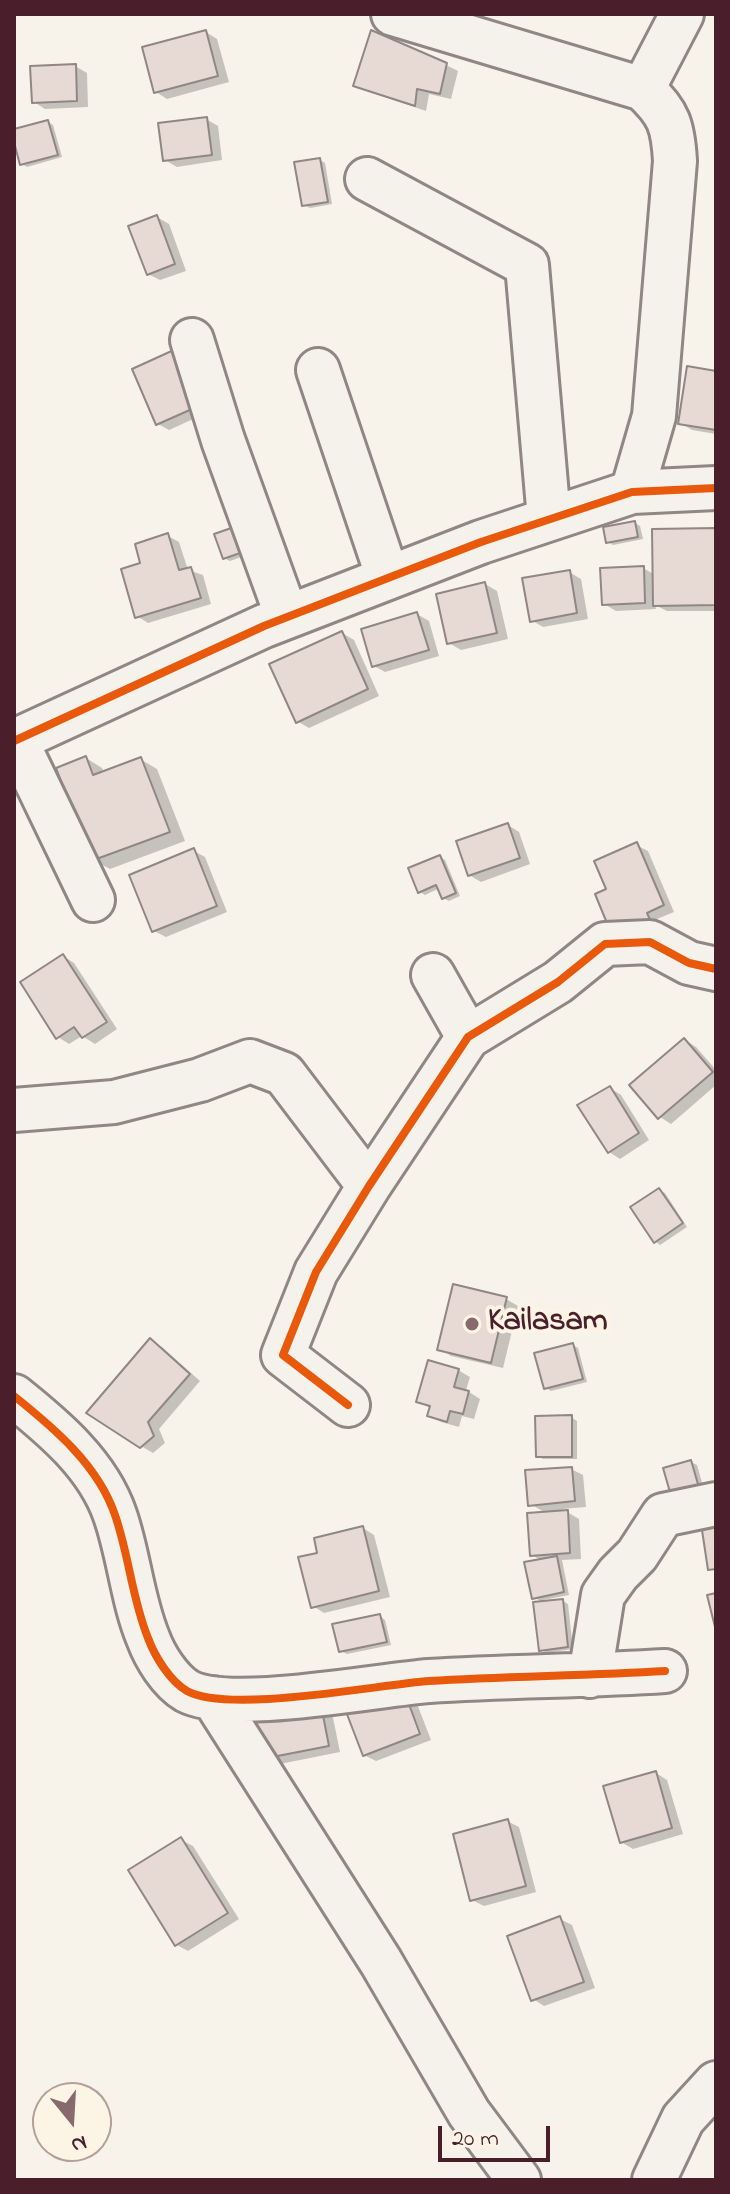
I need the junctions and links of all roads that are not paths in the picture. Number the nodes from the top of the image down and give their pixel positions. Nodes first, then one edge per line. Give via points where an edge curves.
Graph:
1 (682, 14) edge
2 (407, 16) edge
3 (643, 89) junction
4 (367, 179) dead end
5 (192, 340) dead end
6 (318, 370) dead end
7 (716, 488) edge
8 (632, 492) junction
9 (549, 519) junction
10 (388, 578) junction
11 (287, 617) junction
12 (15, 740) edge
13 (93, 900) dead end
14 (716, 969) edge
15 (433, 975) dead end
16 (468, 1037) junction
17 (14, 1110) edge
18 (369, 1186) junction
19 (14, 1396) edge
20 (348, 1405) dead end
21 (716, 1504) edge
22 (665, 1671) dead end
23 (590, 1676) junction
24 (213, 1698) junction
25 (716, 2083) edge
26 (519, 2180) edge
27 (654, 2180) edge

1 - 3 street
2 - 3 street
3 - 8 street via 668,119 675,161 654,416
4 - 9 street via 527,265
5 - 11 street
6 - 10 street
7 - 8 street
8 - 9 street
9 - 10 street
10 - 11 street
11 - 12 street
12 - 13 street
14 - 16 street via 689,963 650,942 605,944 558,982
15 - 16 street
16 - 18 street
17 - 18 street via 114,1102 250,1061 284,1074
18 - 20 street via 316,1272 283,1355
19 - 24 street via 82,1460 115,1513 148,1639 168,1673 188,1691
21 - 23 street via 663,1515 618,1574 603,1595
22 - 23 street
23 - 24 street
24 - 26 street via 381,1962 469,2113
25 - 27 street via 683,2119

